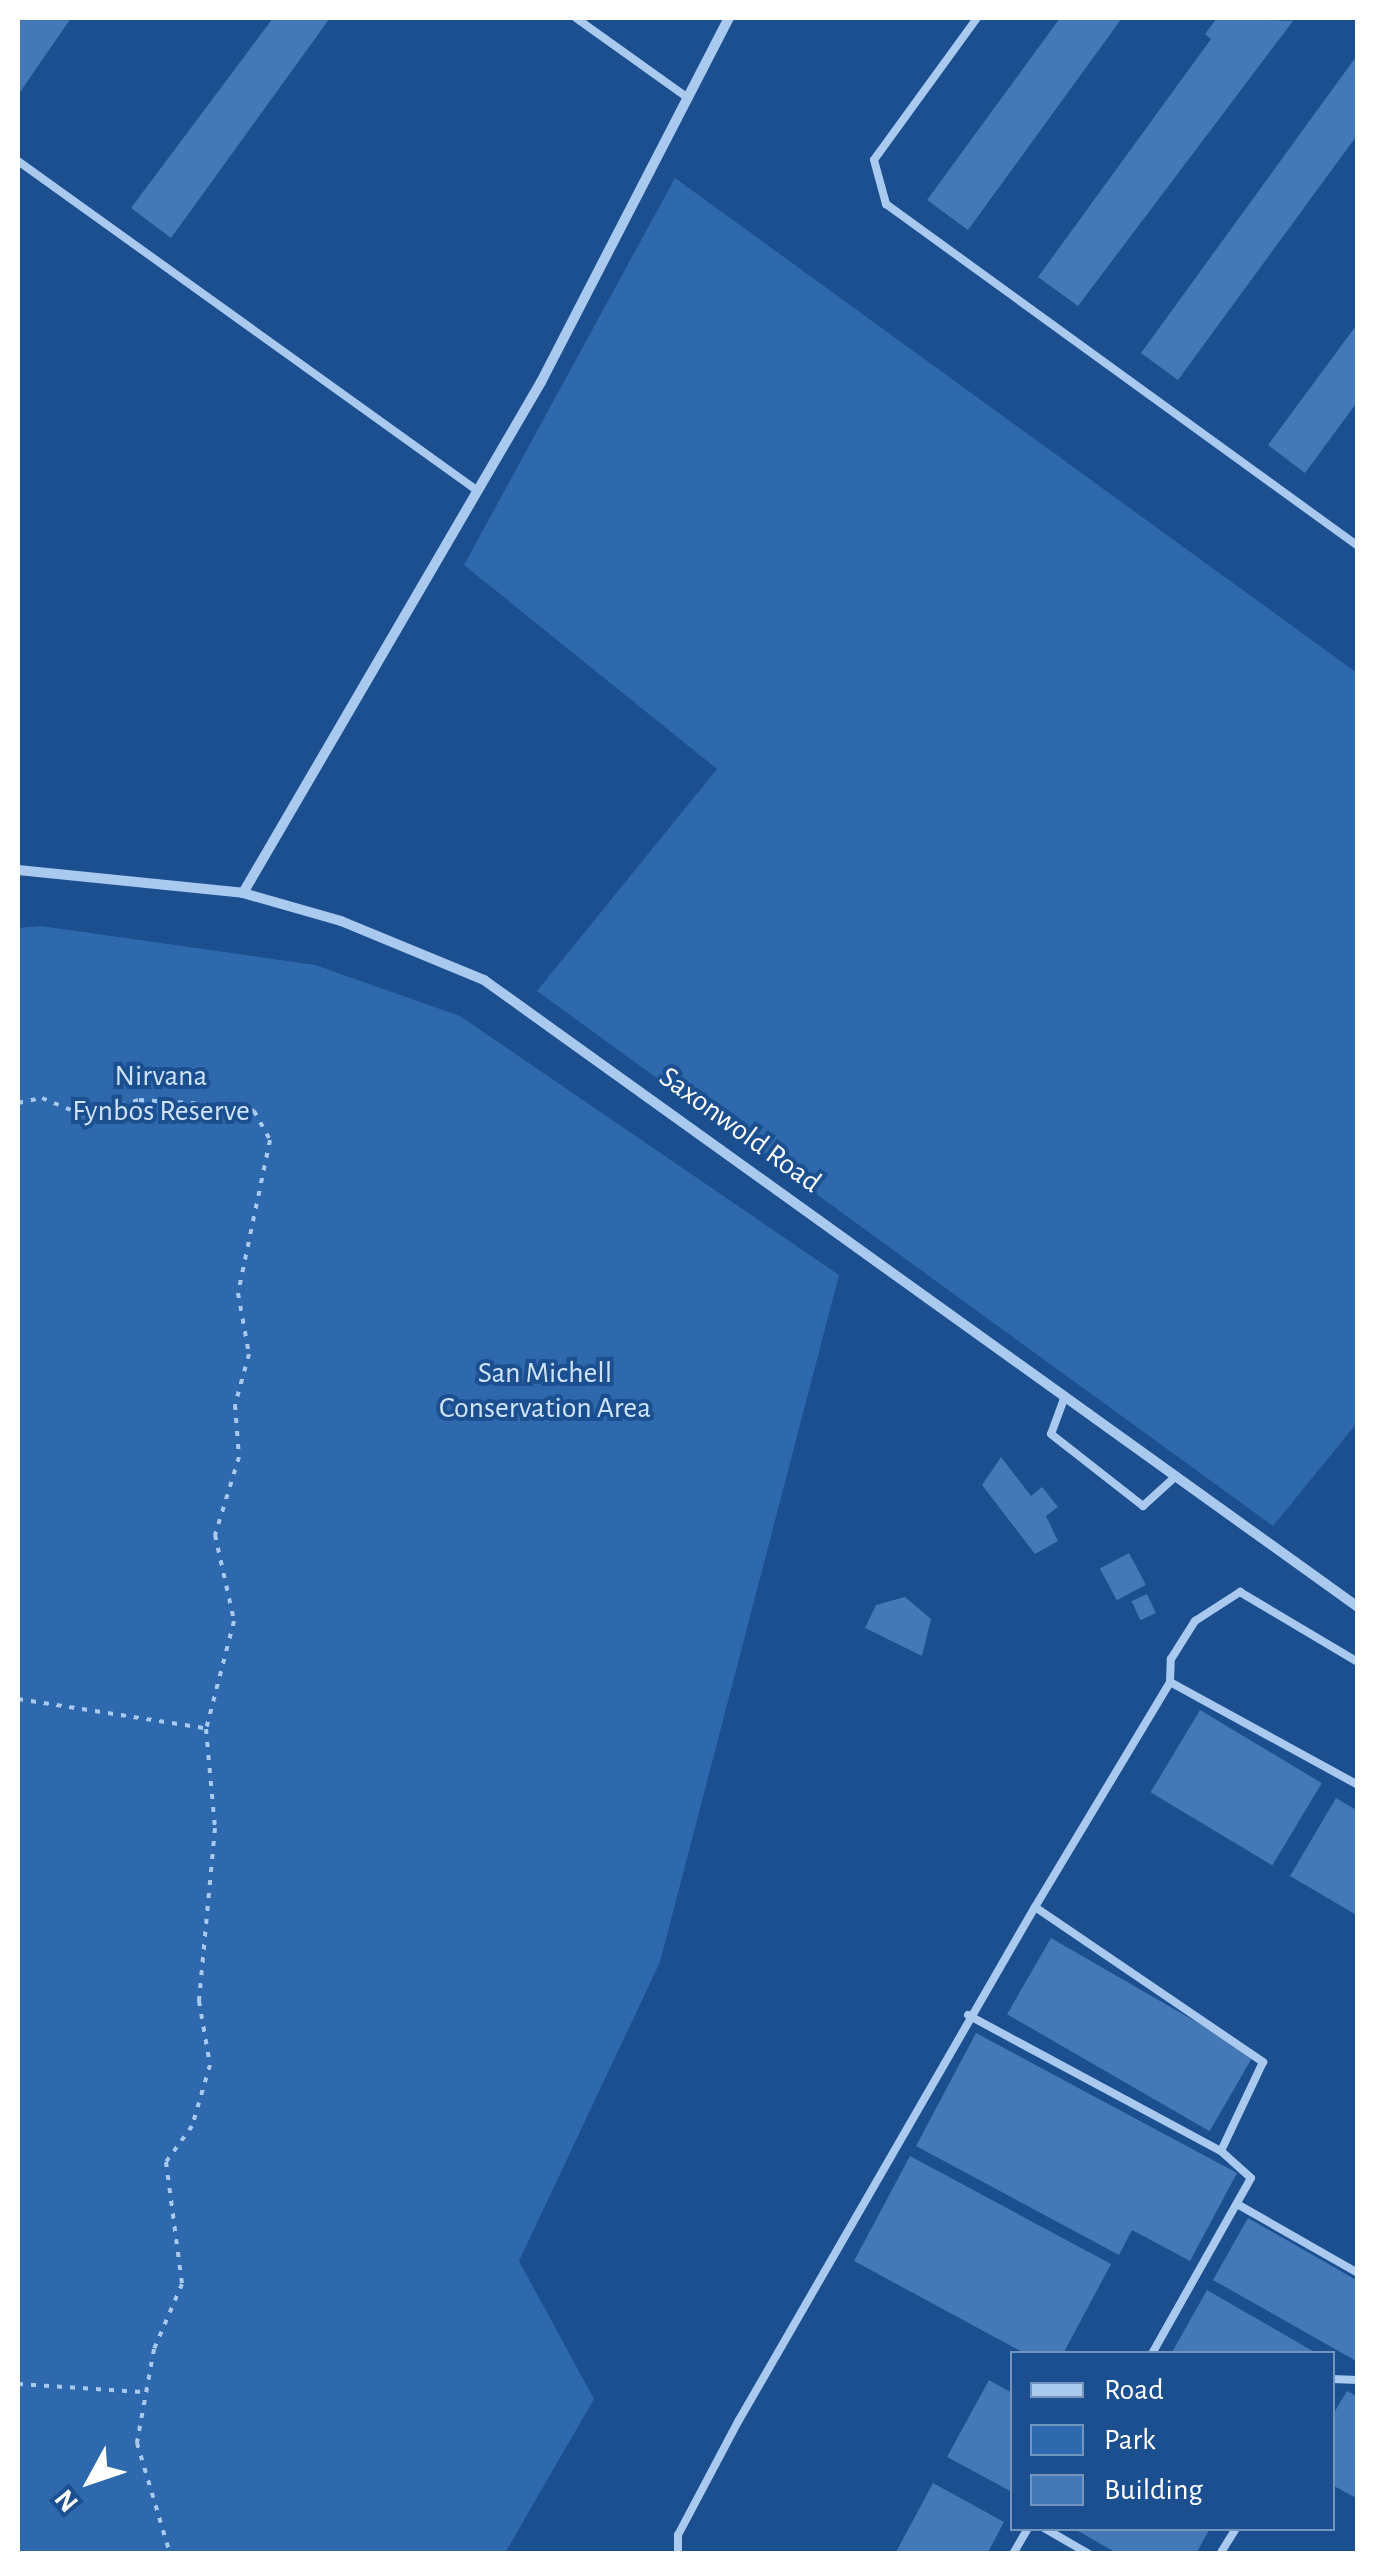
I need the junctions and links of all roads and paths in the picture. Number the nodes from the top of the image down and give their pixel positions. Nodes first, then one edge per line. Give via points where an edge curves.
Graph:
1 (576, 18) edge
2 (729, 18) edge
3 (977, 18) edge
4 (688, 98) junction
5 (18, 162) edge
6 (478, 491) junction
7 (1358, 546) edge
8 (18, 870) edge
9 (244, 894) junction
10 (18, 1103) edge
11 (1065, 1395) junction
12 (1176, 1476) junction
13 (1358, 1608) edge
14 (1358, 1662) edge
15 (1170, 1682) junction
16 (18, 1700) edge
17 (206, 1729) junction
18 (1358, 1785) edge
19 (1035, 1907) junction
20 (968, 2015) junction
21 (1221, 2150) junction
22 (1238, 2204) junction
23 (1358, 2272) edge
24 (1154, 2351) edge
25 (18, 2384) edge
26 (144, 2392) junction
27 (1026, 2531) edge
28 (1049, 2531) edge
29 (1234, 2531) edge
30 (170, 2554) edge
31 (678, 2554) edge
32 (1013, 2554) edge
33 (1089, 2554) edge
34 (1220, 2554) edge

1 - 4 lane
2 - 4 street
3 - 7 lane via 874,160 886,204
4 - 6 street
5 - 6 lane
6 - 9 street
8 - 9 street, Saxonwold Road
9 - 11 street, Saxonwold Road via 341,921 484,980
10 - 17 path via 42,1098 83,1114 139,1100 224,1105 265,1122 266,1186 238,1293 248,1354 235,1406 239,1457 214,1535 234,1622
11 - 12 street, Saxonwold Road
11 - 12 lane via 1052,1434 1143,1506
12 - 13 street, Saxonwold Road
14 - 15 lane via 1240,1592 1195,1621 1171,1658
15 - 18 lane
15 - 19 lane
16 - 17 path
17 - 26 path via 215,1828 198,2001 210,2065 192,2126 166,2162 182,2284
19 - 20 lane
19 - 21 lane via 1254,2047 1262,2069
20 - 21 lane
20 - 31 lane via 739,2420 678,2535
21 - 22 lane via 1249,2168
22 - 23 lane
22 - 24 lane
25 - 26 path
26 - 30 path via 138,2443
27 - 32 lane
28 - 33 lane
29 - 34 lane

